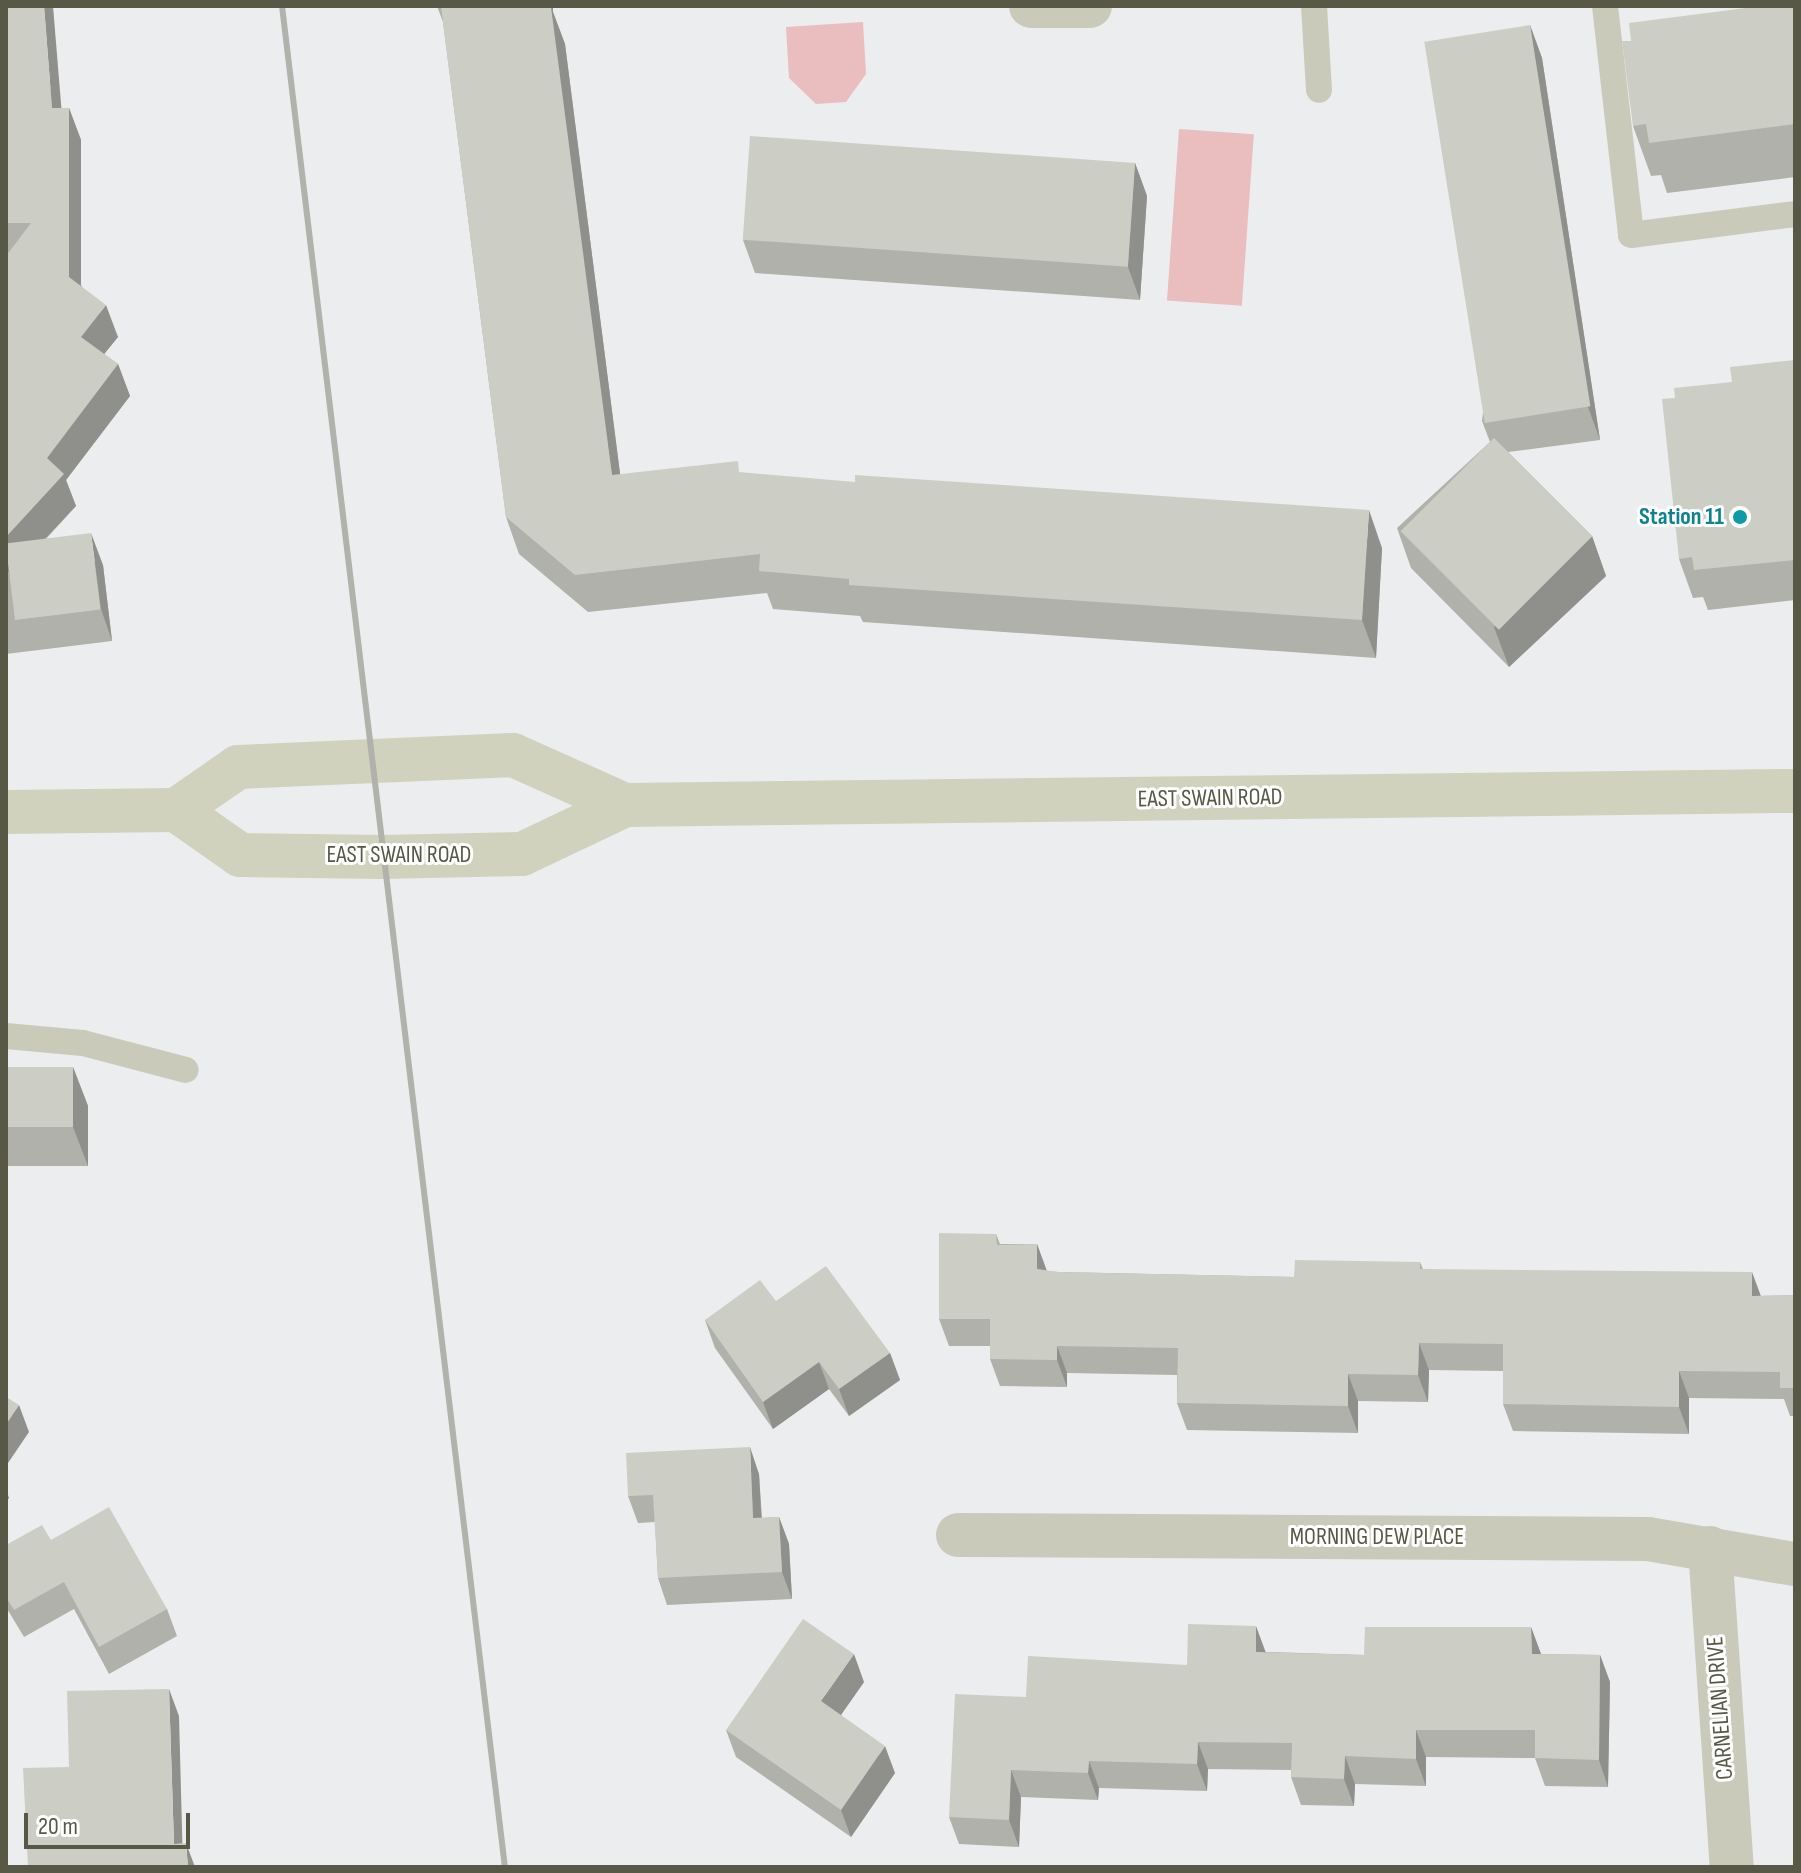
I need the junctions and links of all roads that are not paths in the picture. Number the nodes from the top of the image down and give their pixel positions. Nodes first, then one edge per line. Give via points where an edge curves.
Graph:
1 (1031, 6) edge
2 (1090, 6) edge
3 (1314, 6) edge
4 (1605, 6) edge
5 (1319, 90) dead end
6 (1795, 214) edge
7 (1795, 791) edge
8 (625, 805) junction
9 (176, 810) junction
10 (6, 812) edge
11 (6, 1036) edge
12 (186, 1070) dead end
13 (958, 1535) dead end
14 (1710, 1548) junction
15 (1795, 1564) edge
16 (1732, 1867) edge

1 - 2 street
3 - 5 lane
4 - 6 lane via 1631,235
7 - 8 main road, EAST SWAIN ROAD
8 - 9 main road, EAST SWAIN ROAD via 513,755 238,767
8 - 9 main road, EAST SWAIN ROAD via 522,854 382,857 240,855
9 - 10 main road
11 - 12 lane via 83,1043
13 - 14 street, MORNING DEW PLACE via 1648,1539
14 - 15 street, MORNING DEW PLACE
14 - 16 street, CARNELIAN DRIVE

